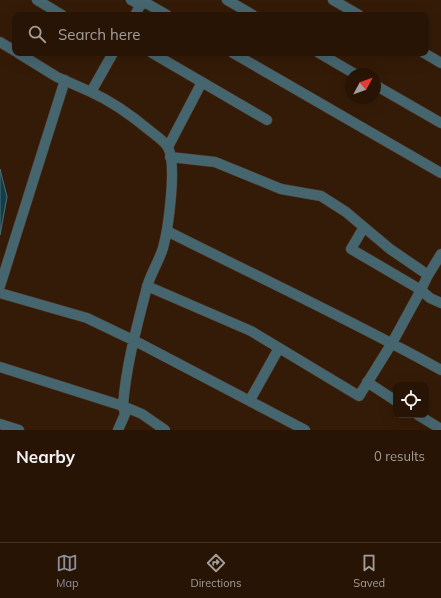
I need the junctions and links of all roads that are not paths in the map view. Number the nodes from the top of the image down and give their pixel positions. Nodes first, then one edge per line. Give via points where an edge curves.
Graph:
1 (37, 0) edge
2 (227, 0) edge
3 (333, 0) edge
4 (138, 2) edge
5 (57, 12) edge
6 (136, 12) edge
7 (161, 12) edge
8 (248, 12) edge
9 (354, 12) edge
10 (0, 42) edge
11 (12, 49) edge
12 (23, 56) edge
13 (111, 56) edge
14 (157, 56) edge
15 (238, 56) edge
16 (324, 56) edge
17 (429, 56) edge
18 (441, 63) edge
19 (345, 68) edge
20 (65, 80) junction
21 (202, 82) junction
22 (381, 88) edge
23 (91, 92) junction
24 (268, 120) dead end
25 (441, 122) edge
26 (168, 147) junction
27 (170, 157) junction
28 (441, 173) edge
29 (364, 227) junction
30 (167, 231) junction
31 (441, 254) edge
32 (428, 275) junction
33 (0, 286) edge
34 (147, 286) junction
35 (421, 290) junction
36 (0, 293) edge
37 (441, 303) edge
38 (133, 340) junction
39 (392, 343) junction
40 (279, 348) junction
41 (0, 367) edge
42 (441, 370) edge
43 (367, 382) junction
44 (393, 399) edge
45 (250, 400) junction
46 (124, 406) junction
47 (423, 418) edge
48 (0, 424) edge
49 (441, 429) edge
50 (19, 430) edge
51 (118, 430) edge
52 (165, 430) edge
53 (305, 430) edge

1 - 5 street
2 - 8 street
3 - 9 street
4 - 6 street
4 - 7 street
10 - 11 street
12 - 20 street
13 - 23 street
14 - 21 street
15 - 28 street
16 - 19 street
17 - 18 street
20 - 23 street
20 - 33 street
21 - 24 street
21 - 26 street
22 - 25 street
23 - 26 street via 107,99 130,115
26 - 27 street
27 - 29 street via 216,162 281,189 321,196
27 - 30 street via 170,214
29 - 32 street
29 - 35 street via 351,249
30 - 34 street via 163,248
30 - 39 street
31 - 32 street
32 - 35 street
34 - 38 street
34 - 40 street via 251,331
35 - 37 street
35 - 39 street
36 - 38 street via 87,318
38 - 45 street
38 - 46 street via 124,387
39 - 42 street
39 - 43 street
40 - 43 street via 358,396
40 - 45 street
41 - 46 street
43 - 44 street
45 - 53 street
46 - 51 street via 125,414
46 - 52 street via 142,414
47 - 49 street
48 - 50 street

